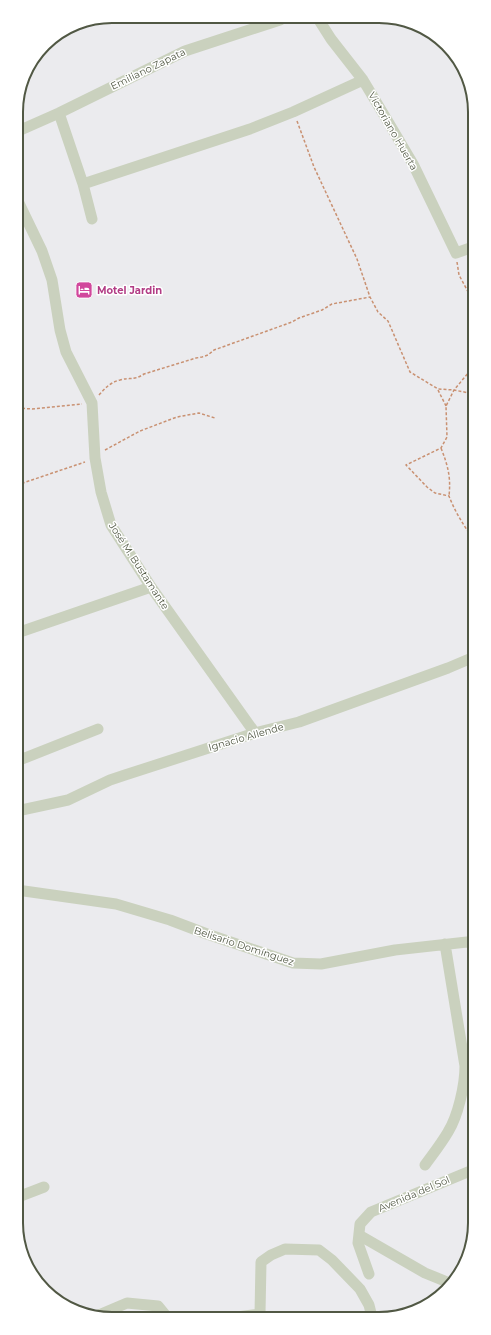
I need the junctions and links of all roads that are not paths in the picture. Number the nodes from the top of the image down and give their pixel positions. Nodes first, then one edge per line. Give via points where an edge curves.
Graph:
1 (271, 23) edge
2 (321, 23) edge
3 (363, 80) junction
4 (59, 113) junction
5 (23, 129) edge
6 (83, 184) junction
7 (23, 212) edge
8 (92, 219) dead end
9 (468, 249) edge
10 (151, 587) junction
11 (23, 631) edge
12 (468, 660) edge
13 (98, 729) dead end
14 (256, 733) junction
15 (23, 759) edge
16 (23, 810) edge
17 (23, 891) edge
18 (468, 942) edge
19 (445, 944) junction
20 (425, 1166) dead end
21 (468, 1172) edge
22 (44, 1187) dead end
23 (23, 1195) edge
24 (359, 1235) junction
25 (369, 1274) dead end
26 (446, 1282) edge
27 (108, 1312) edge
28 (163, 1312) edge
29 (261, 1312) edge
30 (371, 1312) edge

1 - 4 street, Emiliano Zapata via 185,51
2 - 3 street, Victoriano Huerta
3 - 6 street via 250,129
3 - 9 street, Victoriano Huerta via 413,164 456,253
4 - 5 street, Emiliano Zapata
4 - 6 street
6 - 8 street
7 - 10 street, José M. Bustamante via 42,251 52,280 66,352 92,403 95,458 101,492 111,525
10 - 11 street
10 - 14 street, José M. Bustamante
12 - 14 street, Ignacio Allende via 300,722
13 - 15 street
14 - 16 street, Ignacio Allende via 125,774 68,800
17 - 19 street, Belisario Domínguez via 116,904 293,963 321,964 395,950
18 - 19 street, Belisario Domínguez
19 - 20 street via 465,1079 449,1131
21 - 24 street, Avenida del Sol via 371,1212 360,1224
22 - 23 street
24 - 25 street via 358,1243
24 - 26 street via 425,1273
27 - 28 street via 127,1303 158,1306
29 - 30 street via 261,1262 285,1249 319,1250 360,1289

